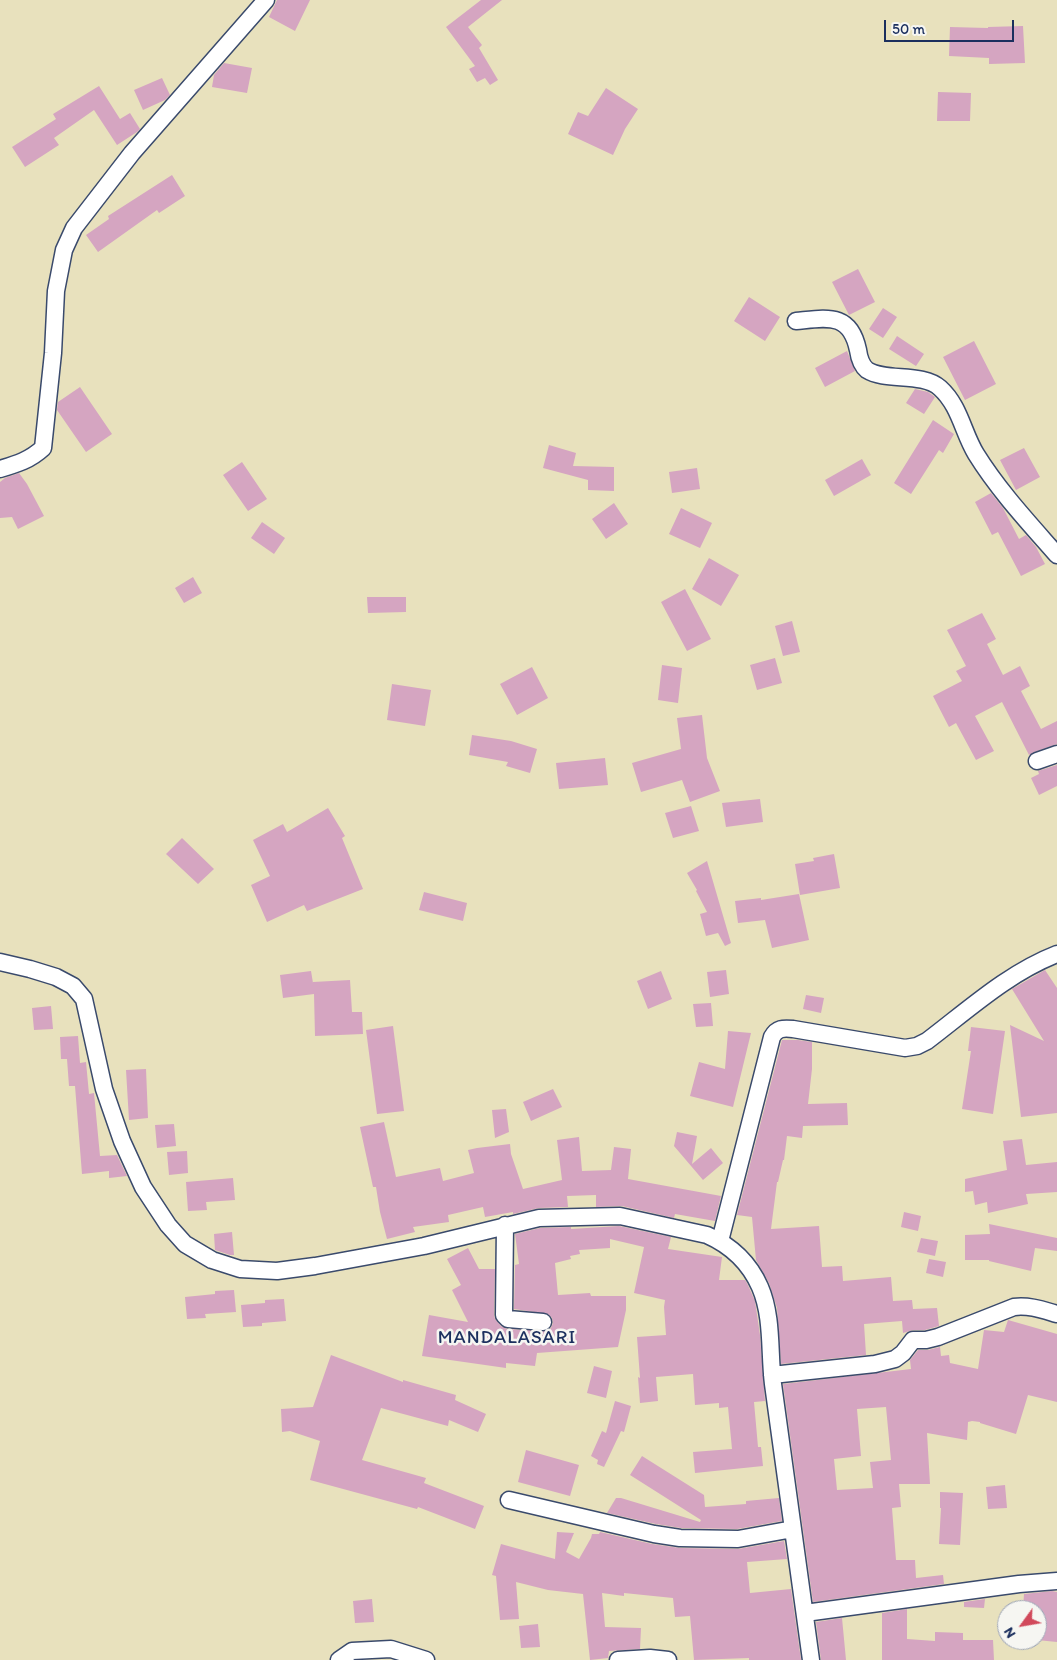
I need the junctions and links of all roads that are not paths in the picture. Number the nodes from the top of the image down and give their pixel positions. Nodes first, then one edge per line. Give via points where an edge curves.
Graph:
1 (266, 0) edge
2 (796, 321) dead end
3 (0, 469) edge
4 (1057, 555) edge
5 (1057, 754) edge
6 (1037, 761) dead end
7 (1057, 954) edge
8 (0, 962) edge
9 (504, 1226) junction
10 (720, 1241) junction
11 (1057, 1314) edge
12 (543, 1322) dead end
13 (772, 1375) junction
14 (509, 1500) dead end
15 (793, 1529) junction
16 (1057, 1581) edge
17 (805, 1613) junction
18 (339, 1660) edge
19 (426, 1660) edge
20 (618, 1660) edge
21 (668, 1660) edge
22 (811, 1660) edge

1 - 3 street via 132,153 74,228 64,250 56,291 43,448 33,458
2 - 4 street via 836,319 848,326 855,339 859,360 867,370 920,379 939,387 956,406 975,453
5 - 6 street
7 - 10 street via 1000,984 917,1046 905,1048 793,1028 783,1028 774,1033
8 - 9 street via 56,977 73,986 84,999 104,1089 122,1141 143,1187 168,1225 186,1244 212,1260 240,1269 276,1271 424,1246
9 - 10 street via 540,1218 620,1216 707,1235
9 - 12 street via 504,1315 508,1320
10 - 13 street via 738,1253 760,1287 767,1308
11 - 13 street via 1014,1307 938,1337 913,1340 895,1359
13 - 15 street
14 - 15 street via 680,1538 738,1539
15 - 17 street
16 - 17 street
17 - 22 street
18 - 19 street via 352,1652 391,1649
20 - 21 street

